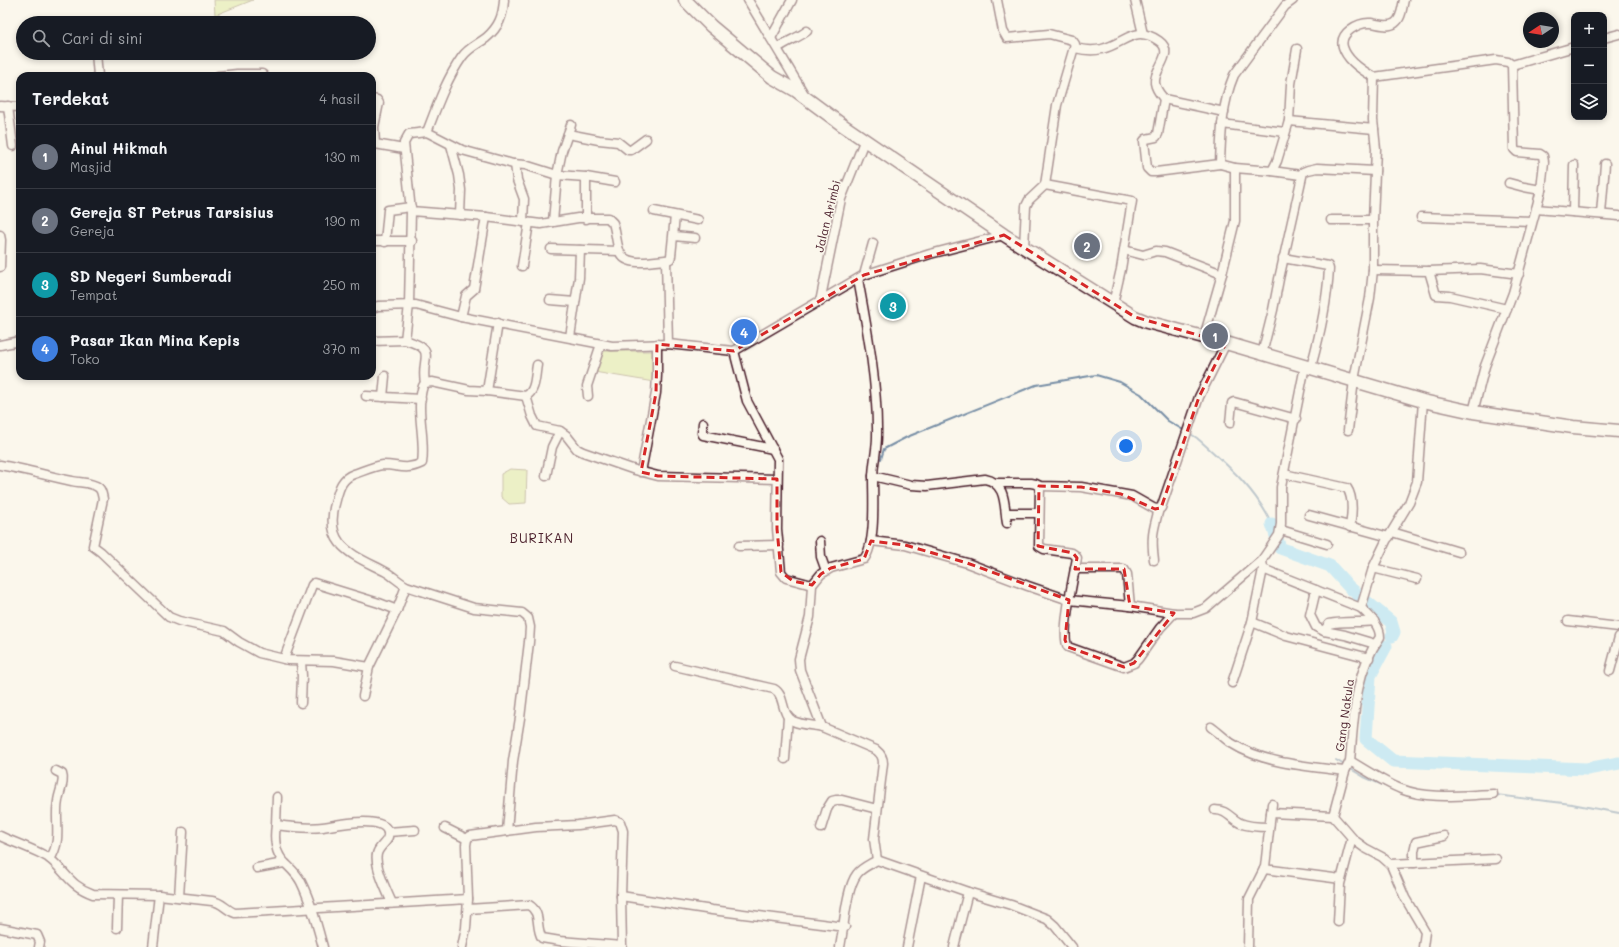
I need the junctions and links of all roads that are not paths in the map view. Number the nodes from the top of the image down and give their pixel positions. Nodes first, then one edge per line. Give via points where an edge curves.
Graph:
1 (504, 0) edge
2 (685, 0) edge
3 (748, 0) edge
4 (792, 0) edge
5 (997, 0) edge
6 (1135, 0) edge
7 (1293, 0) edge
8 (1404, 0) edge
9 (807, 31) dead end
10 (1143, 34) junction
11 (1619, 34) edge
12 (1607, 37) edge
13 (771, 38) junction
14 (778, 48) junction
15 (1075, 48) junction
16 (1571, 48) edge
17 (1297, 49) dead end
18 (97, 60) edge
19 (1512, 65) junction
20 (98, 72) edge
21 (1374, 77) junction
22 (806, 98) junction
23 (1164, 99) junction
24 (376, 100) edge
25 (4, 106) edge
26 (16, 107) edge
27 (1224, 112) junction
28 (376, 117) edge
29 (1289, 121) junction
30 (1222, 124) junction
31 (571, 125) dead end
32 (1374, 129) junction
33 (427, 132) junction
34 (1285, 132) junction
35 (568, 134) junction
36 (646, 139) dead end
37 (866, 139) junction
38 (376, 144) edge
39 (451, 145) junction
40 (13, 146) dead end
41 (404, 149) junction
42 (516, 164) junction
43 (1220, 164) junction
44 (1605, 164) dead end
45 (1574, 165) dead end
46 (1235, 168) junction
47 (1272, 171) junction
48 (1375, 171) junction
49 (1301, 175) junction
50 (557, 176) junction
51 (586, 178) junction
52 (615, 182) dead end
53 (1509, 183) dead end
54 (1045, 185) junction
55 (1541, 190) junction
56 (411, 209) junction
57 (1536, 209) junction
58 (654, 211) dead end
59 (1573, 212) junction
60 (1601, 214) junction
61 (460, 215) junction
62 (675, 216) junction
63 (1619, 216) edge
64 (486, 217) junction
65 (1421, 217) dead end
66 (586, 219) junction
67 (698, 220) dead end
68 (1331, 220) dead end
69 (1373, 220) junction
70 (1532, 221) junction
71 (526, 222) junction
72 (553, 222) junction
73 (0, 234) edge
74 (1004, 235) junction
75 (674, 236) junction
76 (695, 238) dead end
77 (376, 241) edge
78 (412, 241) junction
79 (385, 242) junction
80 (873, 243) dead end
81 (552, 248) dead end
82 (1024, 248) junction
83 (580, 250) junction
84 (1124, 250) junction
85 (619, 251) junction
86 (1283, 258) junction
87 (666, 260) junction
88 (522, 266) dead end
89 (0, 267) edge
90 (1373, 270) junction
91 (1429, 271) junction
92 (1222, 274) junction
93 (1519, 274) junction
94 (861, 277) junction
95 (550, 300) dead end
96 (576, 302) junction
97 (820, 302) junction
98 (1113, 304) junction
99 (409, 305) junction
100 (376, 307) edge
101 (1507, 309) junction
102 (461, 317) junction
103 (498, 323) junction
104 (570, 337) junction
105 (1204, 337) junction
106 (405, 340) junction
107 (376, 341) edge
108 (16, 342) edge
109 (1226, 343) junction
110 (601, 344) junction
111 (657, 344) junction
112 (668, 344) junction
113 (0, 345) edge
114 (734, 351) junction
115 (1262, 354) junction
116 (537, 365) dead end
117 (1308, 366) junction
118 (385, 376) dead end
119 (1354, 380) junction
120 (425, 383) junction
121 (488, 391) junction
122 (366, 396) dead end
123 (526, 396) junction
124 (588, 396) dead end
125 (383, 397) junction
126 (421, 399) junction
127 (1423, 401) junction
128 (1473, 412) junction
129 (1296, 418) junction
130 (703, 423) dead end
131 (1230, 423) dead end
132 (1348, 430) dead end
133 (560, 431) junction
134 (1616, 432) edge
135 (773, 449) junction
136 (0, 465) edge
137 (641, 472) junction
138 (1284, 474) junction
139 (546, 476) dead end
140 (873, 476) junction
141 (777, 479) junction
142 (995, 483) junction
143 (1040, 486) junction
144 (1159, 510) junction
145 (1006, 513) junction
146 (1039, 513) junction
147 (1309, 515) dead end
148 (1007, 523) dead end
149 (1350, 527) junction
150 (1281, 530) junction
151 (1390, 535) junction
152 (820, 541) dead end
153 (871, 541) junction
154 (1327, 544) dead end
155 (779, 545) junction
156 (739, 546) dead end
157 (1459, 552) dead end
158 (1154, 560) dead end
159 (1262, 560) junction
160 (1373, 568) junction
161 (1075, 569) junction
162 (1263, 569) junction
163 (826, 571) junction
164 (1417, 579) dead end
165 (812, 585) junction
166 (406, 586) junction
167 (1316, 590) junction
168 (1069, 600) junction
169 (1362, 603) junction
170 (1130, 606) junction
171 (397, 610) junction
172 (1174, 613) junction
173 (1374, 621) junction
174 (1252, 622) junction
175 (1568, 622) dead end
176 (1619, 627) edge
177 (1324, 631) junction
178 (1619, 637) edge
179 (1375, 644) junction
180 (1368, 658) junction
181 (284, 659) junction
182 (301, 662) junction
183 (675, 666) dead end
184 (369, 667) junction
185 (1610, 671) dead end
186 (1232, 683) dead end
187 (363, 696) dead end
188 (301, 703) dead end
189 (788, 716) junction
190 (822, 727) junction
191 (1211, 727) dead end
192 (785, 759) dead end
193 (1347, 766) junction
194 (56, 771) dead end
195 (1493, 794) dead end
196 (277, 797) dead end
197 (877, 809) junction
198 (1215, 810) dead end
199 (1333, 816) junction
200 (276, 825) junction
201 (1269, 827) junction
202 (445, 828) dead end
203 (821, 828) dead end
204 (414, 830) dead end
205 (507, 831) junction
206 (183, 832) dead end
207 (388, 832) junction
208 (0, 836) edge
209 (1444, 836) dead end
210 (1352, 838) junction
211 (467, 839) junction
212 (50, 859) junction
213 (878, 860) junction
214 (1496, 860) dead end
215 (284, 863) junction
216 (1414, 863) junction
217 (1390, 864) junction
218 (257, 868) dead end
219 (1264, 869) junction
220 (921, 876) junction
221 (1341, 879) junction
222 (968, 892) junction
223 (118, 895) junction
224 (159, 895) junction
225 (621, 896) junction
226 (179, 897) junction
227 (468, 899) junction
228 (392, 903) junction
229 (312, 908) junction
230 (468, 909) junction
231 (1338, 922) dead end
232 (844, 927) junction
233 (0, 928) edge
234 (117, 928) dead end
235 (39, 947) edge
236 (153, 947) edge
237 (323, 947) edge
238 (462, 947) edge
239 (622, 947) edge
240 (840, 947) edge
241 (907, 947) edge
242 (954, 947) edge
243 (1072, 947) edge
244 (1248, 947) edge
245 (1423, 947) edge

1 - 33 street via 503,15 498,25 486,38 463,55 441,93
2 - 22 main road via 760,68
3 - 13 street
4 - 13 street
5 - 15 street via 1003,31 1007,38 1049,34 1072,40
6 - 10 street
7 - 27 street via 1285,6 1234,75
8 - 21 street via 1396,23 1365,24 1343,37 1347,55
9 - 14 street
10 - 15 street via 1124,38 1103,49
10 - 23 street via 1152,36 1162,43 1165,50 1166,56 1155,82 1158,92
11 - 12 street
13 - 14 street
14 - 22 street
15 - 54 street via 1058,105
16 - 19 street
17 - 29 street via 1291,84
18 - 20 street
19 - 21 street via 1496,60
19 - 55 street via 1514,149 1517,152 1543,156
21 - 32 street
22 - 37 main road
23 - 27 street
23 - 43 street via 1158,134 1144,141 1147,168 1150,172
24 - 28 street via 379,103
25 - 26 street
25 - 40 street
27 - 30 street
29 - 32 street
29 - 34 street
30 - 34 street
30 - 43 street
31 - 35 street
32 - 48 street
33 - 39 street
33 - 41 street via 409,134
34 - 47 street via 1278,161
35 - 36 street via 618,142 628,150
35 - 50 street
37 - 74 main road
37 - 97 street, Jalan Arimbi via 841,199
38 - 41 street
39 - 42 street
39 - 61 street via 461,190
41 - 56 street
42 - 50 street
42 - 71 street
43 - 46 street
44 - 60 street
45 - 59 street
46 - 47 street
46 - 92 street via 1235,221
47 - 49 street
48 - 49 street via 1317,168
48 - 69 street
49 - 86 street
50 - 51 street
50 - 72 street
51 - 52 street
51 - 66 street
53 - 55 street
54 - 82 street via 1027,203
54 - 84 street via 1132,201
55 - 57 street
56 - 61 street
56 - 78 street
56 - 79 street via 388,210
57 - 59 street
57 - 70 street
58 - 62 street
59 - 60 street
60 - 63 street
61 - 64 street
62 - 67 street
62 - 75 street
64 - 71 street
64 - 102 street via 474,289 466,296
65 - 70 street
66 - 72 street
66 - 85 street via 611,220 615,226
68 - 69 street
69 - 90 street
70 - 93 street
71 - 72 street
71 - 88 street
73 - 89 street
74 - 82 main road
74 - 94 street via 930,254
75 - 76 street
75 - 87 street via 671,256
77 - 79 street
78 - 79 street
78 - 99 street via 408,280
80 - 94 street
81 - 83 street
82 - 98 main road
83 - 85 street
83 - 96 street
84 - 92 street via 1143,255 1156,251 1165,252
84 - 98 street
85 - 87 street via 625,260 632,262
86 - 115 street
86 - 117 street via 1328,266 1329,269 1324,314
87 - 112 street
90 - 91 street
90 - 119 street
91 - 93 street via 1480,269
91 - 101 street via 1436,295
92 - 105 street
93 - 101 street
94 - 97 street
94 - 140 street via 876,407 877,437
95 - 96 street
96 - 104 street
97 - 114 street
98 - 105 main road via 1147,322
99 - 100 street
99 - 102 street
99 - 106 street
101 - 128 street via 1485,366
102 - 103 street
103 - 104 street
103 - 121 street
104 - 110 street
105 - 109 main road
106 - 107 street
106 - 120 street via 423,347 425,351
108 - 113 street
109 - 115 main road
109 - 144 street via 1199,397
110 - 111 street
110 - 124 street via 587,386
111 - 112 street
111 - 137 street via 656,393
112 - 114 street
114 - 135 street via 747,401
115 - 117 main road
116 - 123 street via 533,388
117 - 119 main road
117 - 129 street
118 - 125 street
119 - 127 main road
119 - 132 street
120 - 121 street
120 - 126 street
121 - 123 street
122 - 125 street
123 - 133 street via 537,426
125 - 126 street
126 - 166 street via 422,463 408,468 382,465 347,476 334,507 332,526 335,536 346,550
127 - 128 main road
127 - 151 street via 1417,482 1409,503
128 - 134 main road
129 - 131 street via 1234,402
129 - 138 street
130 - 135 street via 703,436
133 - 137 street via 577,449
133 - 139 street via 552,447
135 - 141 street via 778,459
136 - 181 street via 99,488 103,499 93,546 146,596 169,617 224,631 259,653
137 - 141 street via 658,476
138 - 149 street via 1347,488 1351,498
138 - 150 street via 1281,487
140 - 142 street via 927,486 985,479
140 - 153 street
141 - 155 street
142 - 143 street
142 - 145 street via 1005,499
143 - 144 street via 1081,487 1132,496
143 - 146 street
144 - 158 street via 1154,521
145 - 146 street
145 - 148 street
146 - 161 street via 1039,546 1073,553 1077,558
147 - 149 street
149 - 151 street
150 - 154 street
150 - 159 street
151 - 157 street
151 - 160 street
152 - 163 street via 821,557
153 - 163 street via 864,559
153 - 168 street via 904,545 967,563
155 - 156 street
155 - 165 street via 781,572 793,581
159 - 162 street
159 - 172 street via 1206,608 1193,613
160 - 164 street
160 - 169 street
161 - 168 street
161 - 170 street via 1124,569 1127,574
162 - 167 street
162 - 174 street
163 - 165 street via 817,577
165 - 190 street via 810,617 799,659 800,670
166 - 171 street
166 - 205 street via 474,608 522,612 528,618 529,642 513,760
167 - 169 street
167 - 177 street via 1310,614 1316,627
168 - 170 street
168 - 172 street via 1065,640 1068,647 1124,667 1138,659
169 - 173 street
170 - 172 street
171 - 181 street via 314,583
171 - 184 street
173 - 177 street via 1337,622 1329,624
173 - 179 street, Gang Nakula via 1380,633
174 - 180 street via 1286,636
174 - 186 street
175 - 176 street
177 - 179 street
178 - 185 street
179 - 180 street, Gang Nakula
180 - 193 street, Gang Nakula via 1359,681
181 - 182 street
182 - 184 street via 334,661
182 - 188 street
183 - 189 street via 774,689 779,692
184 - 187 street
189 - 190 street via 793,721
189 - 192 street
190 - 197 street via 881,753 884,763
191 - 193 street via 1232,743 1263,757 1291,764
193 - 195 street via 1410,792 1431,795
193 - 199 street, Gang Nakula
194 - 212 street via 64,778 58,800 58,830
196 - 200 street
197 - 203 street via 842,800 832,801
197 - 213 street via 874,839
198 - 201 street via 1224,811 1239,823
199 - 201 street via 1271,808
199 - 210 street
200 - 207 street via 323,827 349,823 381,823
200 - 215 street via 276,844
201 - 219 street
202 - 211 street
204 - 207 street
205 - 211 street via 470,836
205 - 225 street via 615,820 620,822 623,831
206 - 226 street
207 - 228 street via 388,839 377,853 376,862
208 - 212 street
209 - 216 street via 1416,842
210 - 217 street
210 - 221 street
211 - 227 street
212 - 223 street via 72,883 84,891
213 - 220 street
213 - 232 street via 857,873 852,882
214 - 216 street
215 - 218 street
215 - 229 street via 297,874
216 - 217 street
217 - 245 street via 1405,898 1425,932
219 - 221 street
219 - 244 street via 1250,899
220 - 222 street
220 - 241 street
221 - 231 street
222 - 242 street
222 - 243 street via 1047,919
223 - 224 street
223 - 234 street
224 - 226 street
224 - 236 street
225 - 232 street
225 - 239 street
226 - 229 street via 217,901 235,913
227 - 228 street
227 - 230 street
228 - 229 street
229 - 237 street
230 - 238 street
230 - 239 street via 529,904 535,909 542,938
232 - 240 street
233 - 235 street via 37,935

